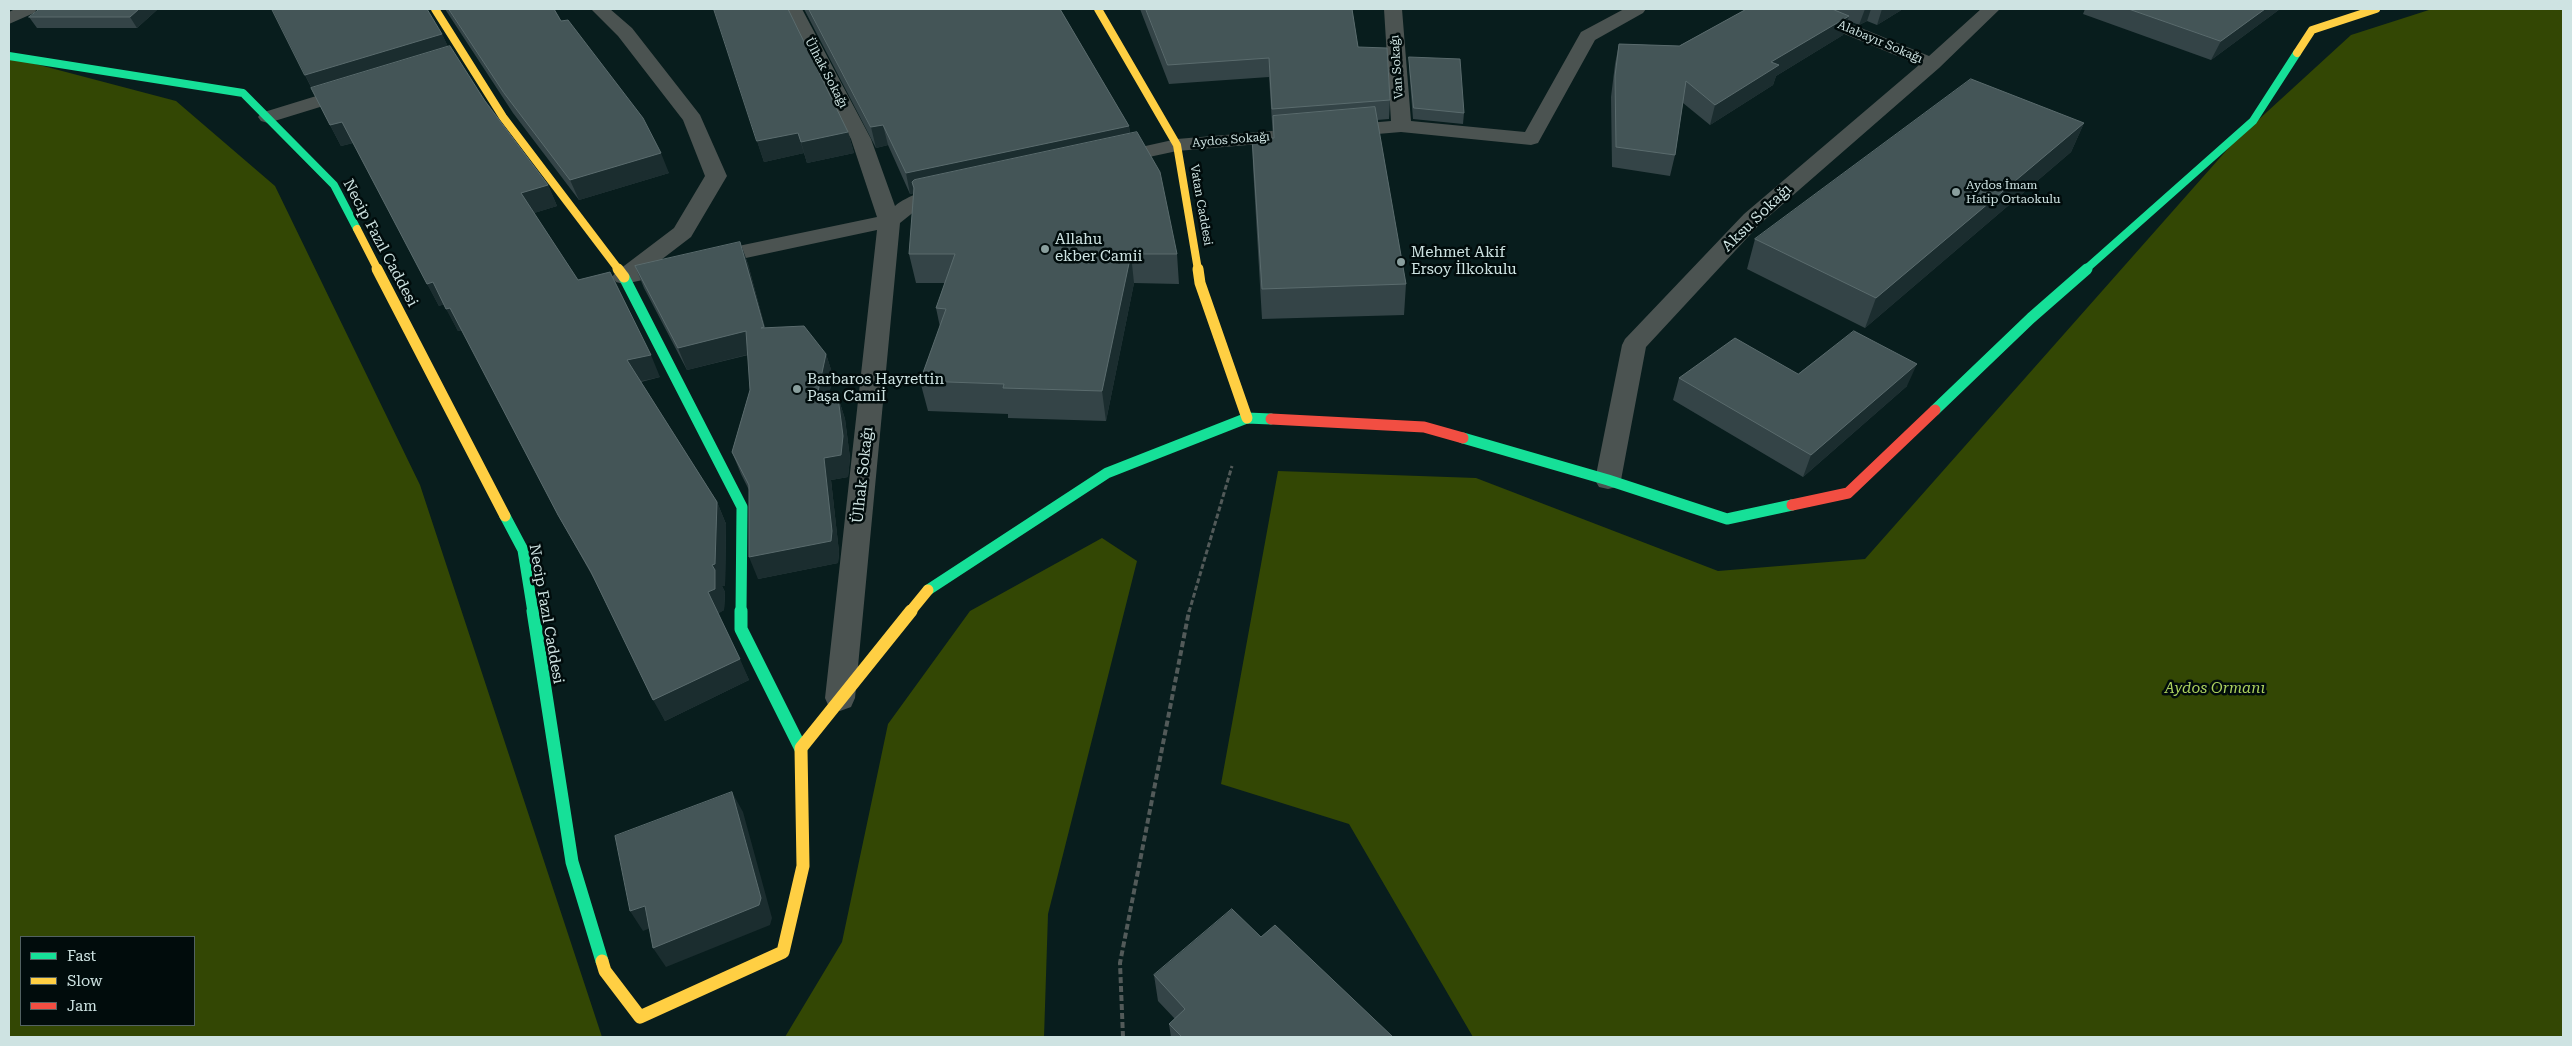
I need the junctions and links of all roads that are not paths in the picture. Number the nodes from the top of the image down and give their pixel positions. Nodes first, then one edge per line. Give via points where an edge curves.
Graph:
1 (28, 9) edge
2 (435, 9) edge
3 (600, 9) edge
4 (793, 9) edge
5 (1098, 9) edge
6 (1393, 9) edge
7 (1637, 9) edge
8 (1800, 9) edge
9 (1992, 9) edge
10 (2376, 9) edge
11 (9, 19) edge
12 (9, 56) edge
13 (465, 56) junction
14 (446, 62) edge
15 (1932, 64) junction
16 (371, 86) edge
17 (268, 117) junction
18 (1401, 126) junction
19 (1177, 145) junction
20 (1092, 163) edge
21 (969, 190) edge
22 (889, 221) junction
23 (624, 277) junction
24 (1247, 418) junction
25 (1608, 480) junction
26 (840, 698) junction
27 (801, 748) junction

1 - 11 street
2 - 13 street
3 - 23 street via 625,32 693,119 716,176 683,232
4 - 22 street, Ülhak Sokağı via 861,139
5 - 19 street, Vatan Caddesi
6 - 18 street, Van Sokağı
7 - 18 street, Aydos Sokağı via 1588,36 1531,139
8 - 15 street, Alabayır Sokağı
9 - 15 street, Aksu Sokağı
10 - 25 street via 2312,30 2253,122 2031,318 1848,493 1728,519
12 - 17 street, Necip Fazıl Caddesi via 243,93
13 - 14 street
13 - 23 street via 503,117
15 - 25 street, Aksu Sokağı via 1752,219 1634,345
16 - 17 street
17 - 27 street, Necip Fazıl Caddesi via 334,186 522,550 572,862 605,971 640,1017 783,952 803,866
18 - 19 street, Aydos Sokağı
19 - 20 street, Aydos Sokağı
19 - 24 street, Vatan Caddesi via 1200,283
21 - 22 street via 912,202
22 - 23 street
22 - 26 street, Ülhak Sokağı
23 - 27 street via 742,507 741,629
24 - 25 street via 1424,427
24 - 26 street via 1107,473 925,592
26 - 27 street

